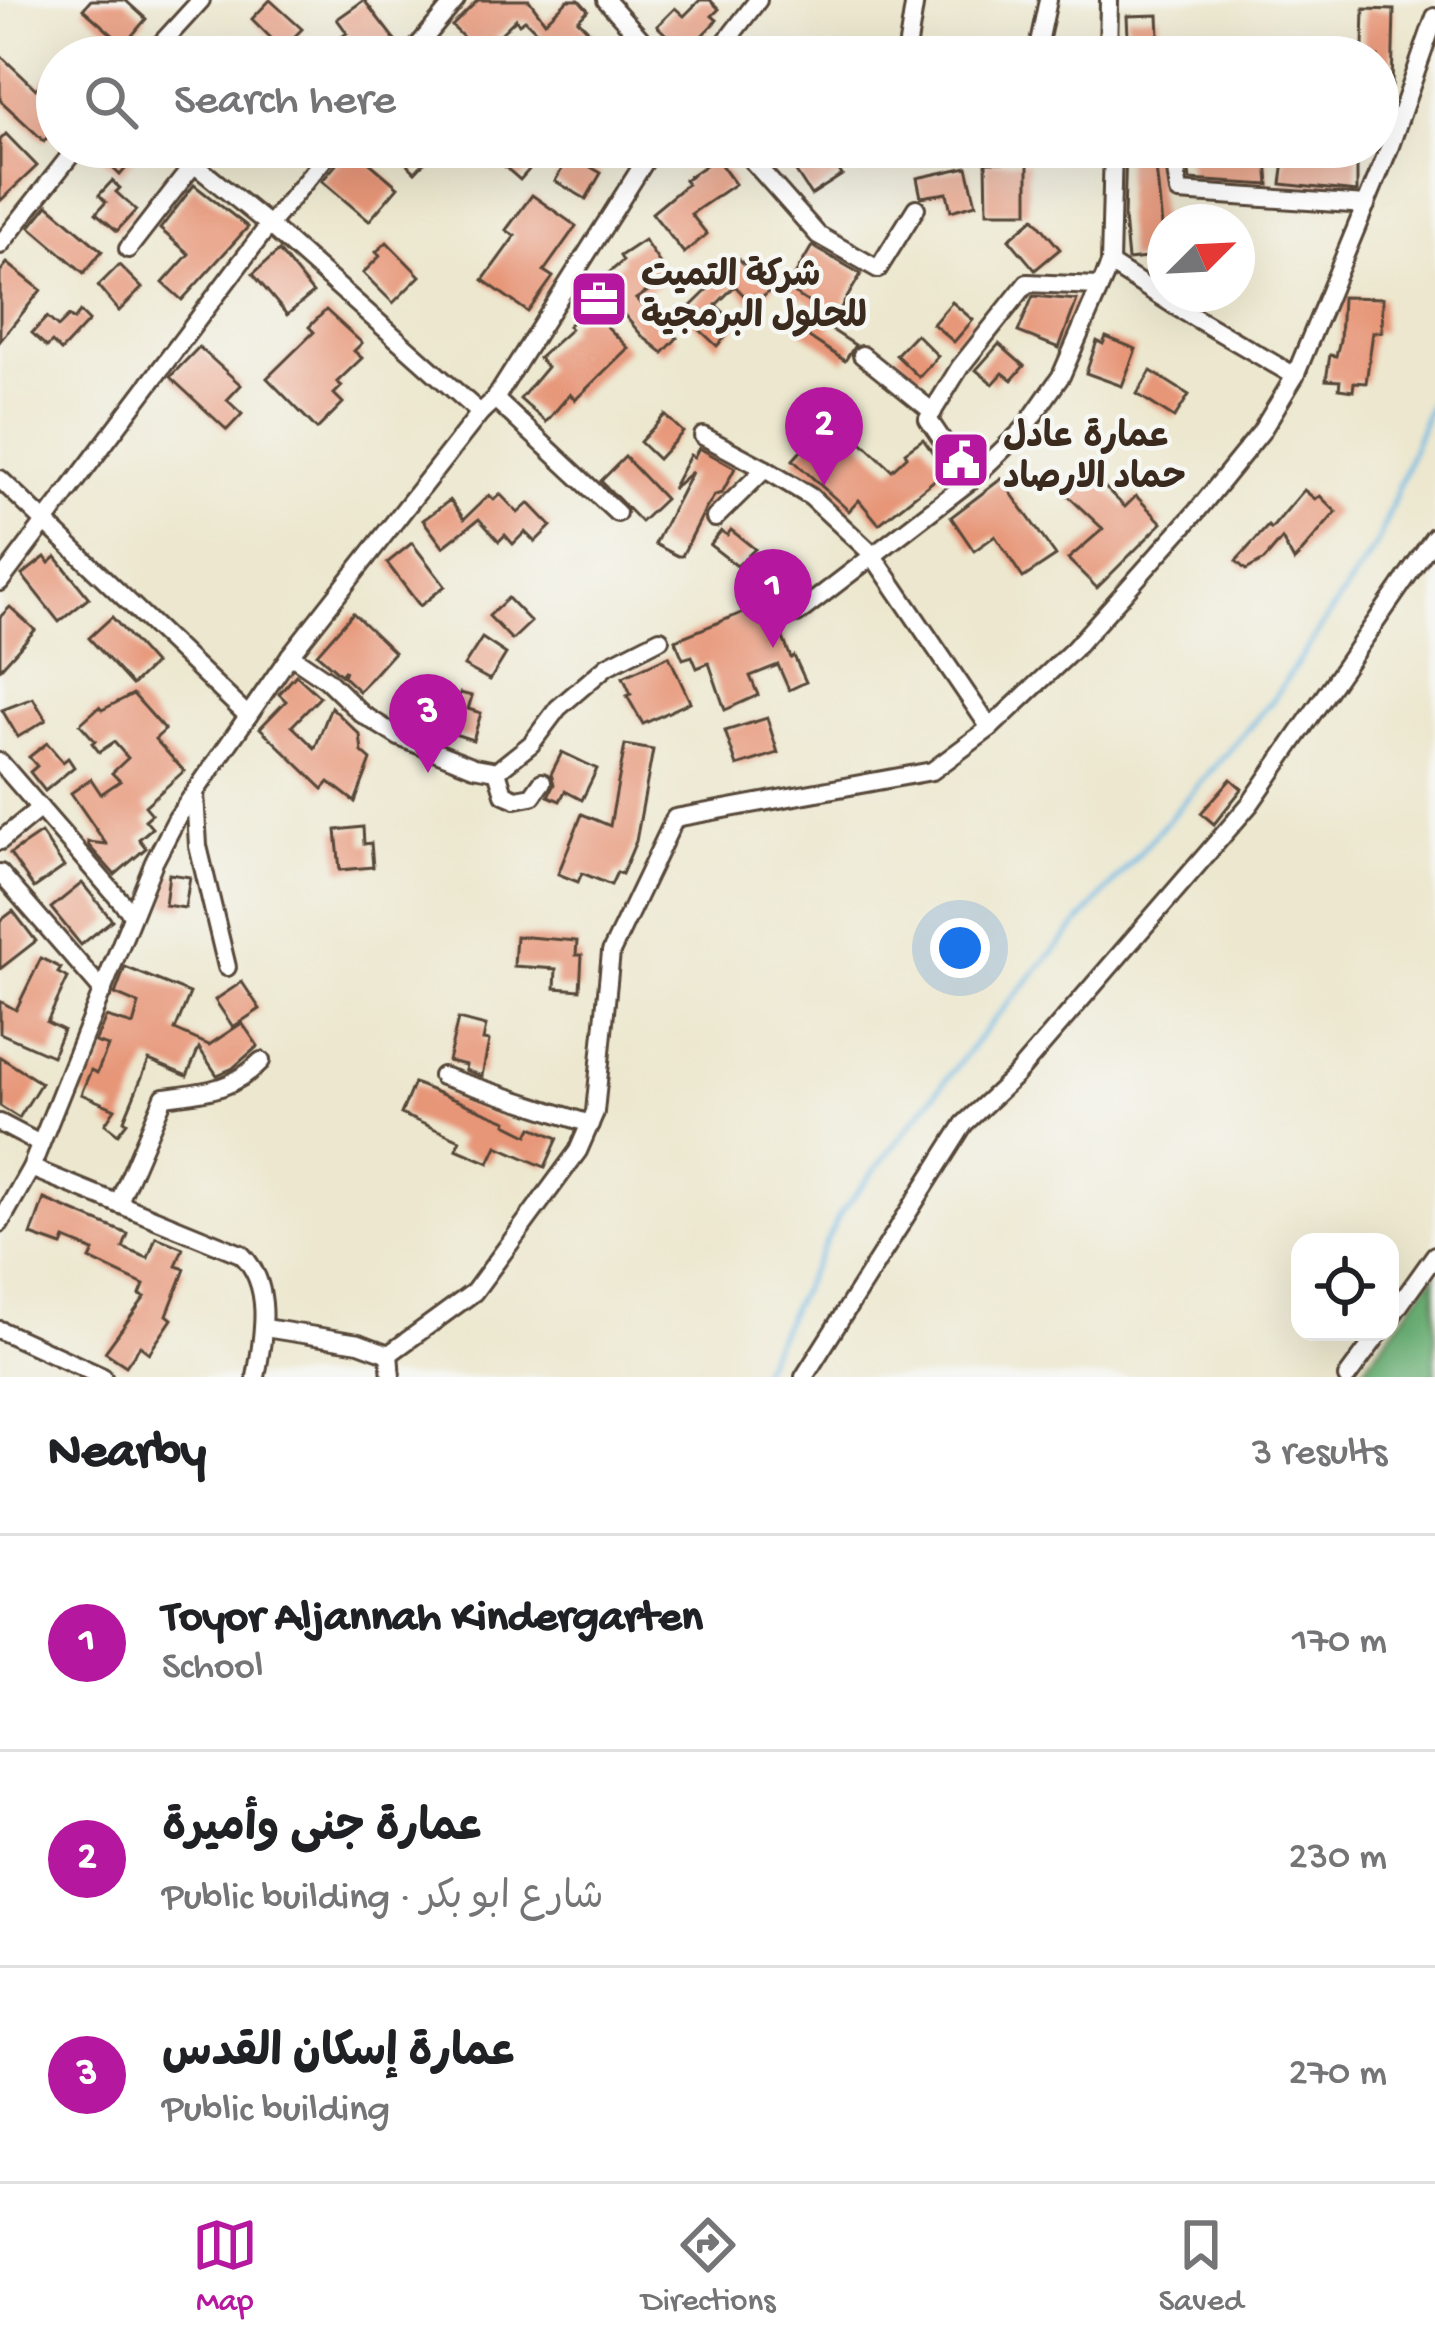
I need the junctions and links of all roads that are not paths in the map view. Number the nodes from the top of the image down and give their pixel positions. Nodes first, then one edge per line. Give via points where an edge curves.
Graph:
1 (201, 0) edge
2 (456, 0) edge
3 (606, 0) edge
4 (758, 0) edge
5 (916, 0) edge
6 (1048, 0) edge
7 (1109, 0) edge
8 (1435, 16) edge
9 (168, 36) edge
10 (426, 36) edge
11 (638, 36) edge
12 (730, 36) edge
13 (910, 36) edge
14 (1040, 36) edge
15 (1108, 36) edge
16 (1399, 115) edge
17 (58, 168) edge
18 (191, 168) edge
19 (199, 168) edge
20 (316, 168) edge
21 (641, 168) edge
22 (759, 168) edge
23 (1112, 168) edge
24 (1176, 168) edge
25 (1380, 168) edge
26 (1366, 205) junction
27 (916, 208) dead end
28 (269, 225) junction
29 (3, 233) edge
30 (128, 249) dead end
31 (1110, 263) junction
32 (1097, 286) junction
33 (862, 355) dead end
34 (1295, 376) junction
35 (495, 398) junction
36 (933, 412) junction
37 (480, 413) junction
38 (703, 436) dead end
39 (765, 469) junction
40 (0, 478) edge
41 (970, 481) junction
42 (617, 514) dead end
43 (715, 518) dead end
44 (48, 523) junction
45 (1435, 536) edge
46 (871, 553) junction
47 (0, 582) edge
48 (796, 614) dead end
49 (660, 639) dead end
50 (290, 655) junction
51 (248, 716) junction
52 (990, 728) junction
53 (0, 762) edge
54 (497, 771) junction
55 (542, 782) dead end
56 (195, 792) junction
57 (40, 808) junction
58 (0, 841) edge
59 (0, 874) edge
60 (132, 914) junction
61 (227, 967) dead end
62 (103, 991) junction
63 (261, 1061) dead end
64 (442, 1076) dead end
65 (0, 1123) edge
66 (590, 1124) junction
67 (40, 1144) junction
68 (32, 1168) junction
69 (118, 1204) junction
70 (0, 1223) edge
71 (1435, 1255) edge
72 (1399, 1305) edge
73 (265, 1328) junction
74 (0, 1330) edge
75 (1373, 1341) edge
76 (389, 1354) junction
77 (103, 1377) edge
78 (256, 1377) edge
79 (391, 1377) edge
80 (804, 1377) edge
81 (1347, 1377) edge

1 - 9 street
2 - 10 street
3 - 11 street
4 - 12 street
5 - 13 street
6 - 14 street
7 - 15 street
8 - 16 street
17 - 29 street
18 - 30 street
19 - 28 street
20 - 28 street
21 - 35 street
22 - 27 street via 818,235 878,269
23 - 31 street
24 - 26 street via 1179,192
25 - 26 street
26 - 34 street
28 - 37 street
28 - 44 street
31 - 32 street
31 - 34 street
32 - 36 street via 1027,283
32 - 41 street via 1061,376 1023,430
33 - 36 street
34 - 52 street via 1197,511 1073,650
35 - 37 street
35 - 42 street
36 - 41 street via 928,419
37 - 50 street
38 - 39 street
39 - 43 street
39 - 46 street via 812,497
40 - 44 street
41 - 46 street
44 - 47 street
44 - 51 street
45 - 80 street via 1250,804 1015,1076 964,1124
46 - 48 street
46 - 52 street
49 - 54 street via 607,666
50 - 51 street
50 - 54 street via 399,736
51 - 56 street
52 - 66 street via 932,771 675,818 611,952
53 - 57 street
54 - 55 street via 503,794 516,799 532,796
56 - 60 street
56 - 61 street via 198,846
57 - 58 street
57 - 60 street
59 - 62 street
60 - 62 street
62 - 67 street
63 - 69 street via 221,1090 164,1096
64 - 66 street
65 - 67 street
66 - 76 street via 474,1292
67 - 68 street
68 - 69 street
68 - 70 street
69 - 73 street via 241,1254 258,1278
71 - 72 street
73 - 76 street
73 - 78 street
74 - 77 street
75 - 81 street
76 - 79 street

